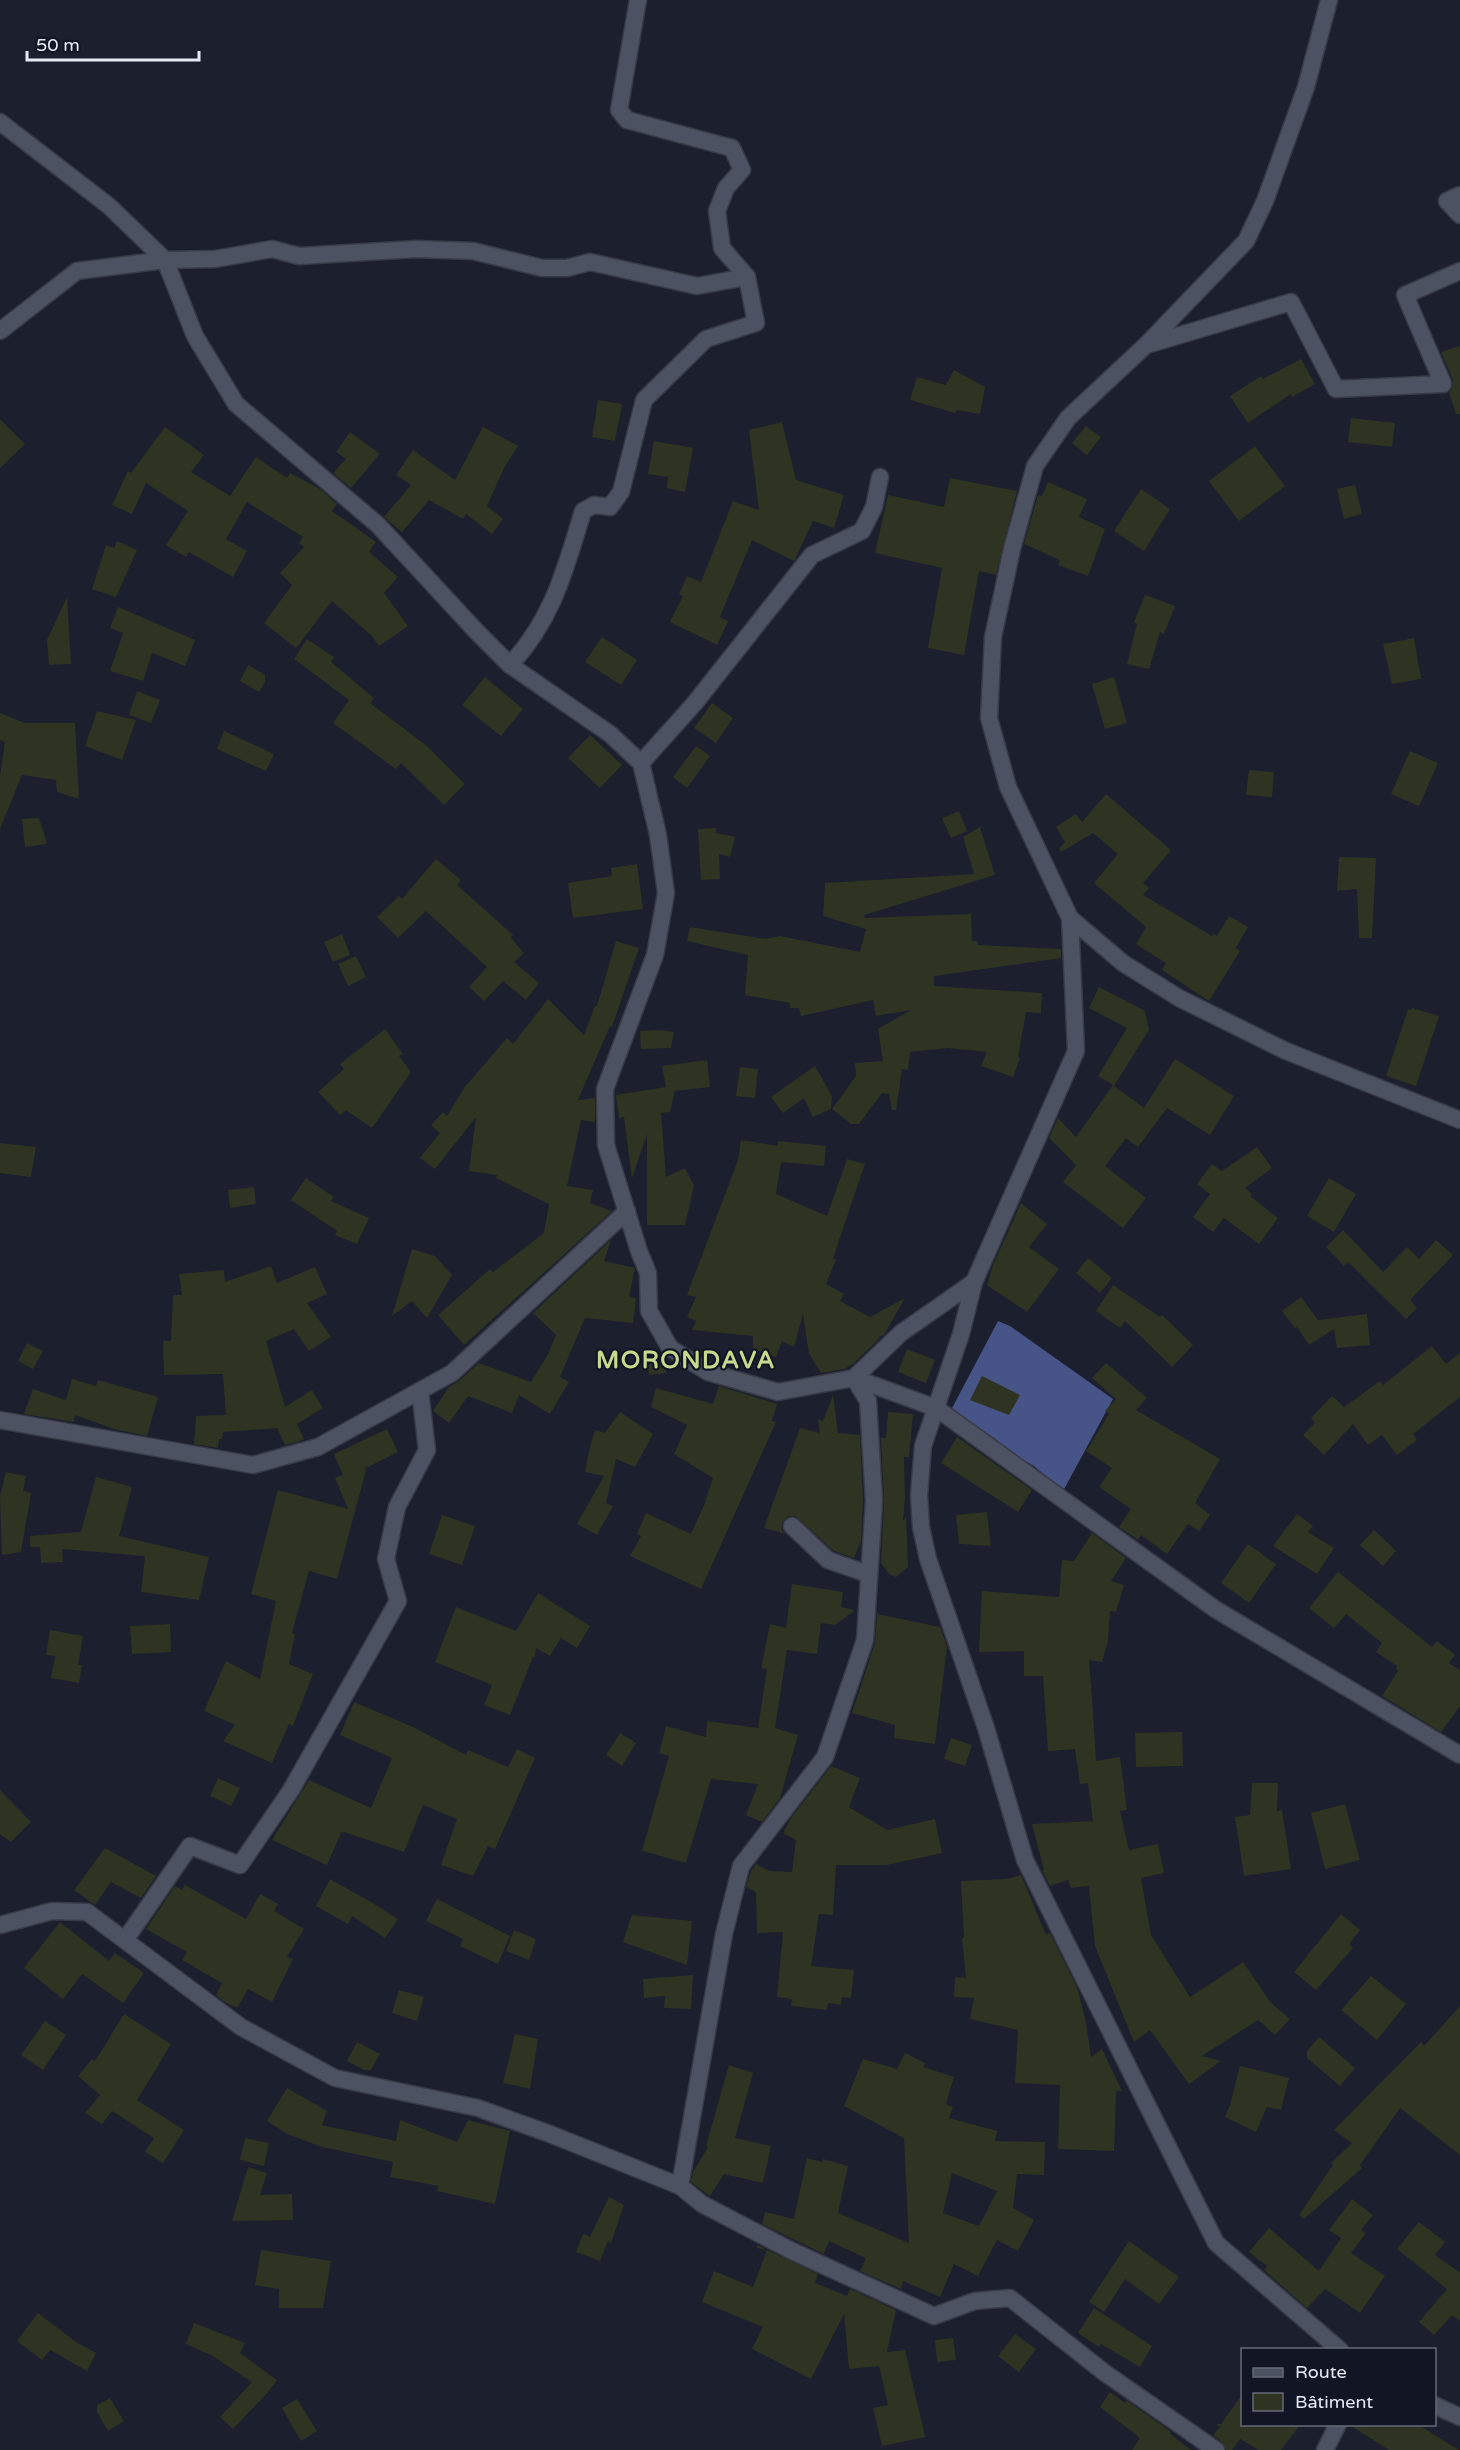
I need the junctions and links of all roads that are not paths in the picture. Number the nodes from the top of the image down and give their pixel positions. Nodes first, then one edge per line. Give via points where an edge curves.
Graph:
1 (638, 0) edge
2 (1329, 0) edge
3 (0, 122) edge
4 (1460, 195) edge
5 (1460, 215) edge
6 (165, 260) junction
7 (1460, 271) edge
8 (747, 277) junction
9 (0, 330) edge
10 (1146, 345) junction
11 (880, 477) dead end
12 (510, 665) junction
13 (641, 763) junction
14 (1070, 918) junction
15 (1460, 1120) edge
16 (627, 1211) junction
17 (974, 1282) junction
18 (854, 1378) junction
19 (420, 1391) junction
20 (936, 1408) junction
21 (0, 1420) edge
22 (792, 1526) dead end
23 (868, 1574) junction
24 (1460, 1755) edge
25 (0, 1925) edge
26 (124, 1940) junction
27 (680, 2186) junction
28 (1339, 2348) edge
29 (1436, 2405) edge
30 (1460, 2417) edge
31 (1337, 2426) edge
32 (1216, 2450) edge
33 (1325, 2450) edge

1 - 8 street via 619,110 627,120 732,148 742,170 726,188 717,211 722,248
2 - 10 street via 1306,87 1246,242
3 - 6 street via 109,206
4 - 5 street via 1447,201
6 - 8 street via 215,259 272,249 299,256 416,249 473,251 542,268 567,268 590,262 697,286
6 - 9 street via 77,271
6 - 12 street via 195,336 236,404 378,525
7 - 10 street via 1405,295 1443,384 1336,389 1291,303
8 - 12 street via 756,323 706,339 644,400 621,492 610,507 594,505 583,512 558,592 528,646
10 - 14 street via 1068,418 1035,466 993,636 989,718 1008,787
11 - 13 street via 874,507 862,531 812,555 694,704
12 - 13 street via 610,734
13 - 16 street via 658,835 666,893 655,955 605,1089 606,1145
14 - 15 street via 1123,963 1179,998 1286,1051
14 - 17 street via 1076,1051
16 - 18 street via 648,1273 649,1311 670,1348 708,1372 778,1392
16 - 19 street via 452,1373
17 - 18 street via 901,1333
17 - 20 street
18 - 20 street
18 - 23 street via 868,1401 874,1501
19 - 21 street via 318,1448 254,1465
19 - 26 street via 427,1450 397,1507 386,1559 398,1601 291,1790 240,1865 189,1846
20 - 24 street via 1215,1610
20 - 28 street via 923,1446 921,1527 1025,1860 1216,2243
22 - 23 street via 828,1560
23 - 27 street via 865,1640 825,1757 741,1866 724,1934
25 - 26 street via 52,1911 87,1912
26 - 27 street via 241,2027 335,2078 478,2109
27 - 32 street via 702,2204 792,2251 934,2316 975,2301 1010,2298 1105,2373
29 - 30 street
31 - 33 street

